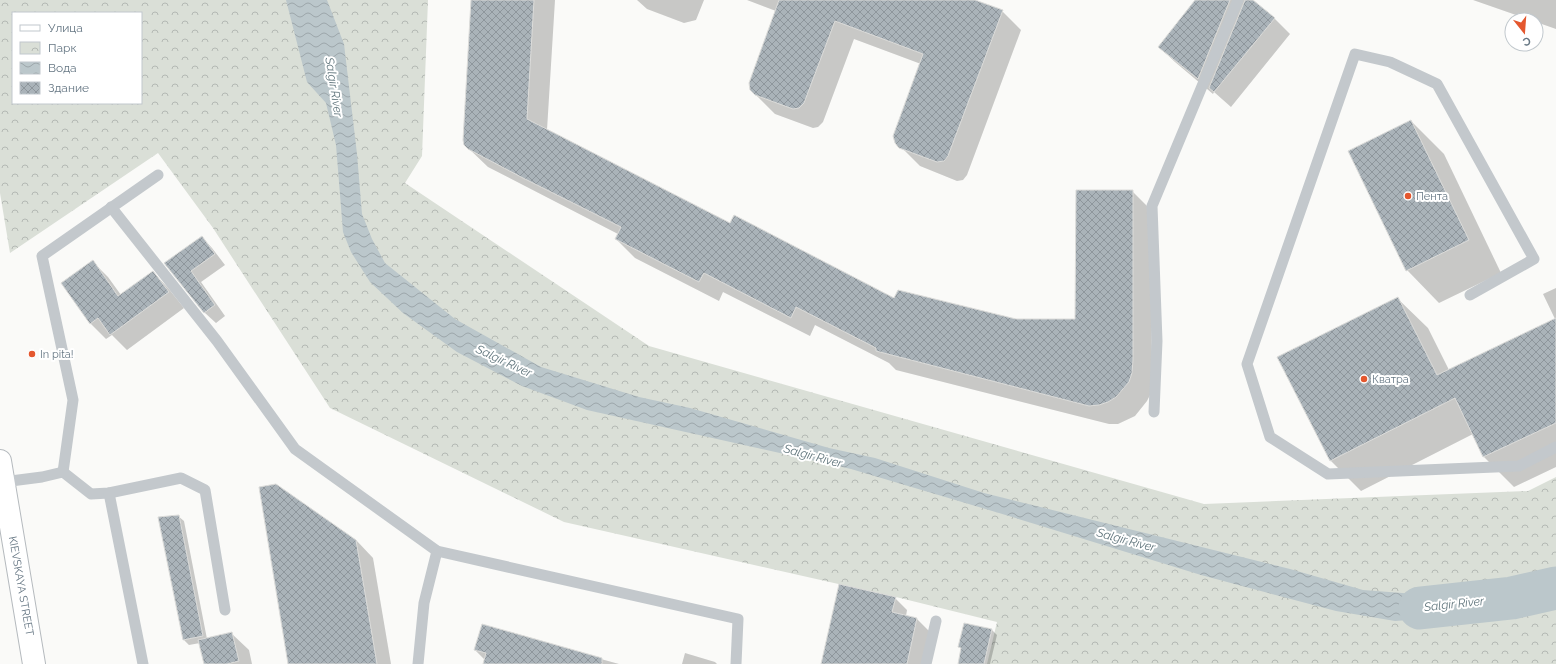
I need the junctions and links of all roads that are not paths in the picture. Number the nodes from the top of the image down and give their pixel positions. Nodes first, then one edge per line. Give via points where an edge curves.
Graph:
1 (1238, 0) edge
2 (158, 175) dead end
3 (111, 207) junction
4 (1470, 295) dead end
5 (1154, 412) dead end
6 (1556, 447) edge
7 (2, 472) edge
8 (62, 472) junction
9 (109, 493) junction
10 (437, 551) junction
11 (225, 610) dead end
12 (936, 621) dead end
13 (34, 664) edge
14 (142, 664) edge
15 (418, 664) edge
16 (736, 664) edge
17 (926, 664) edge

1 - 5 lane via 1152,206 1157,341
2 - 3 lane
3 - 8 lane via 42,256 73,400
3 - 10 lane via 217,341 295,449
4 - 6 lane via 1534,259 1438,84 1390,62 1355,54 1247,364 1270,437 1328,474 1519,466
7 - 8 lane via 42,477
7 - 13 main road, KIEVSKAYA STREET
8 - 9 lane via 91,494
9 - 11 lane via 181,478 205,490
9 - 14 lane
10 - 15 lane via 424,603
10 - 16 lane via 738,619
12 - 17 lane

